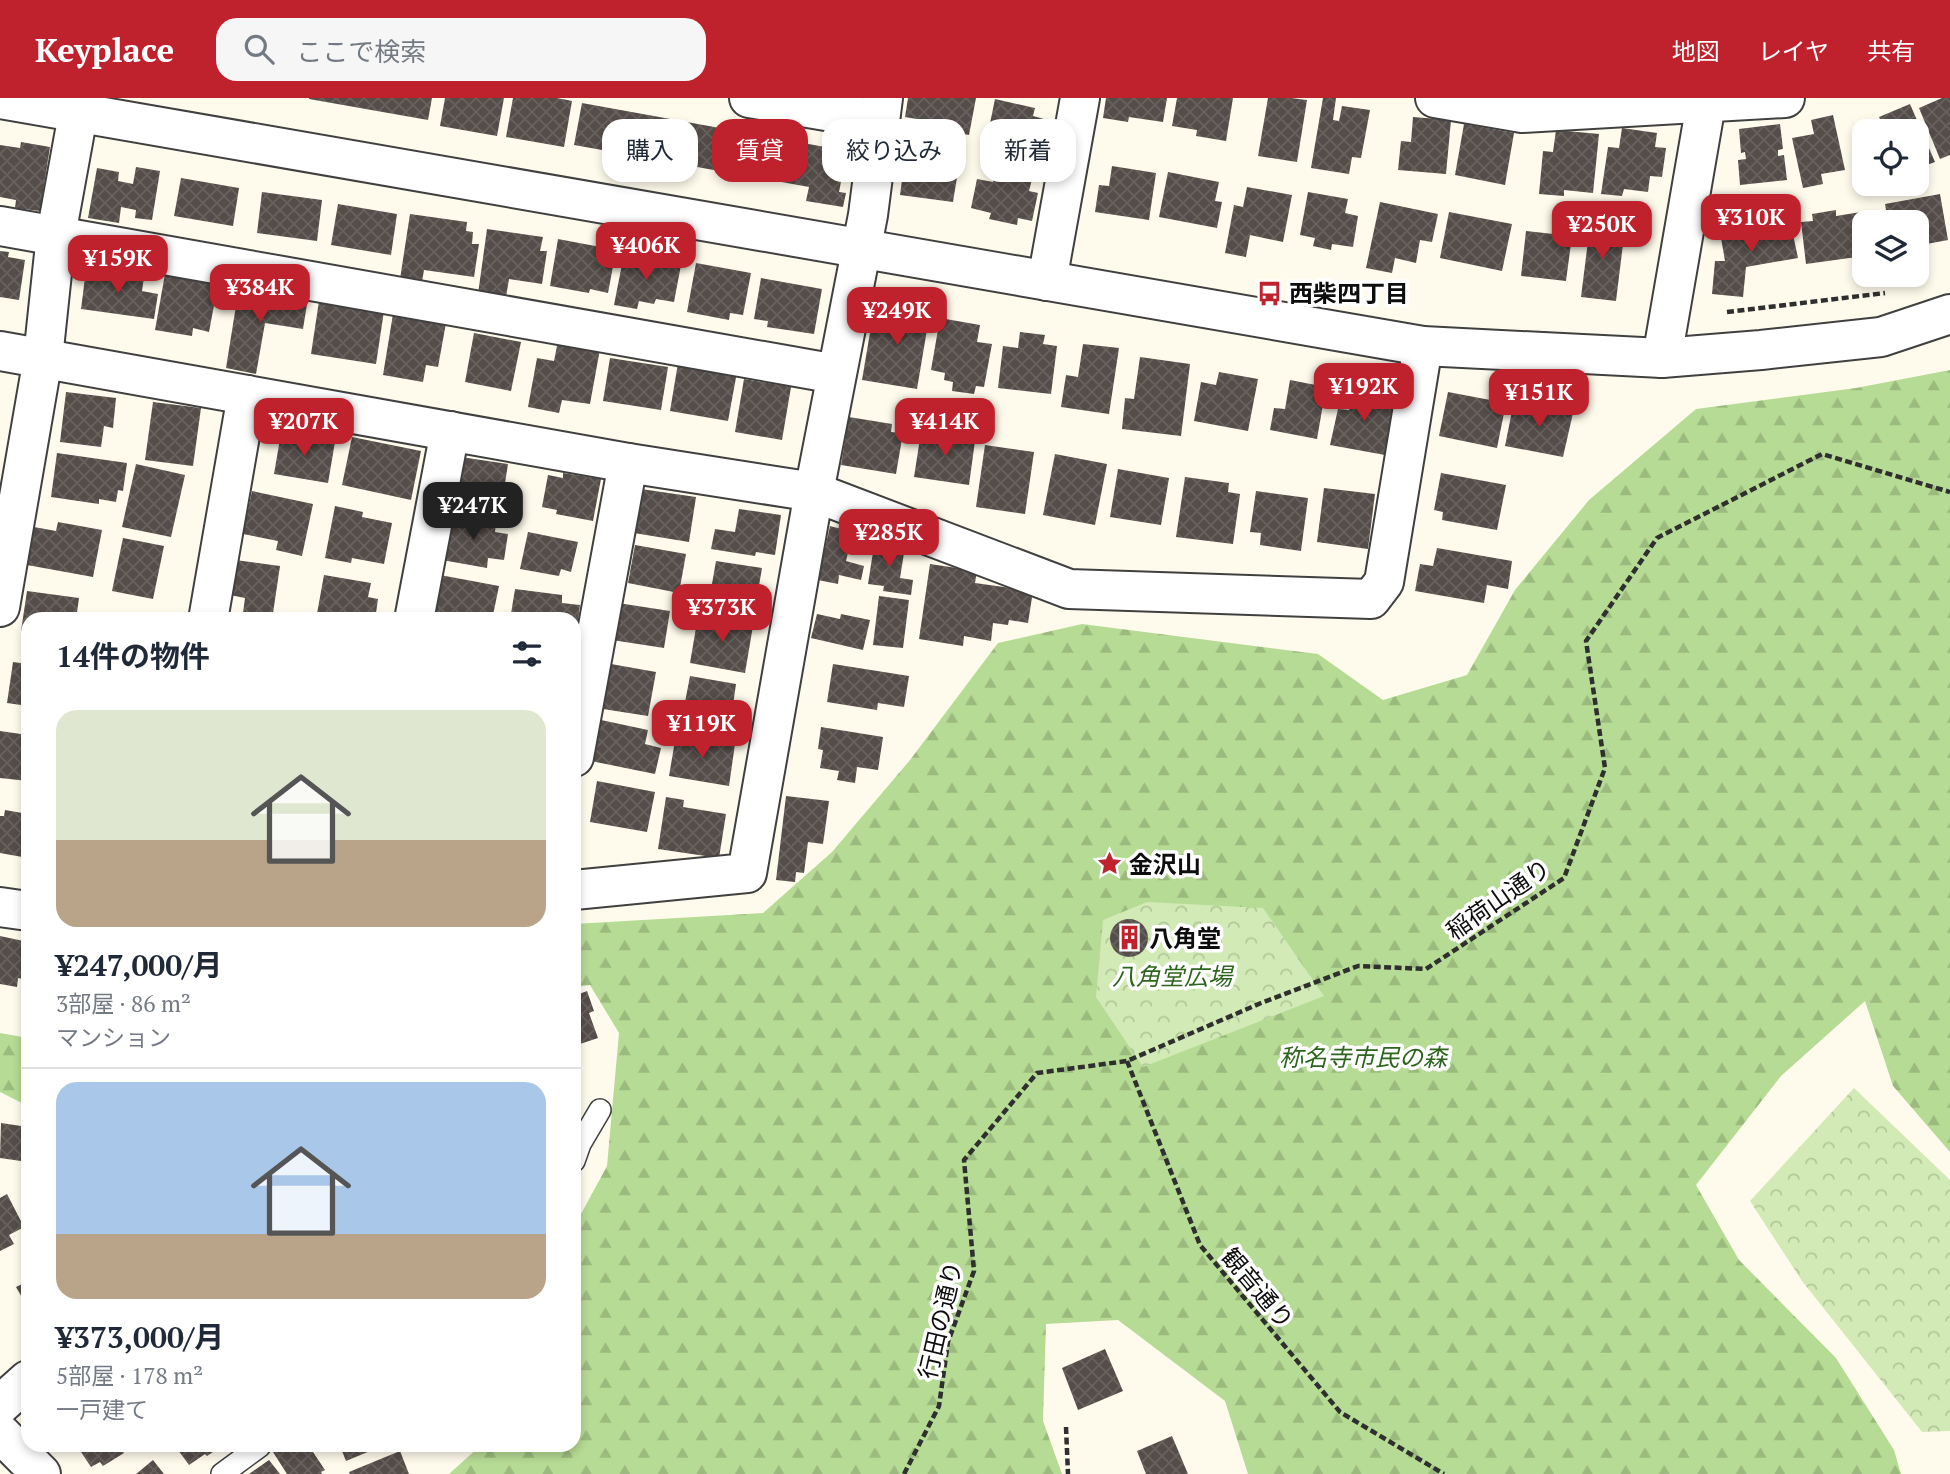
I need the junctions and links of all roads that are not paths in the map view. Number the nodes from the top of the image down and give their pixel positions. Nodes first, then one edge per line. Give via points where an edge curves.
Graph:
1 (749, 98) edge
2 (1080, 98) edge
3 (1434, 98) edge
4 (1785, 98) edge
5 (0, 99) edge
6 (1707, 100) edge
7 (81, 106) edge
8 (881, 109) edge
9 (0, 226) edge
10 (56, 235) junction
11 (862, 250) junction
12 (1047, 281) junction
13 (1950, 314) edge
14 (1423, 346) junction
15 (0, 351) edge
16 (43, 358) junction
17 (1662, 358) junction
18 (836, 374) junction
19 (247, 395) junction
20 (450, 431) junction
21 (628, 463) junction
22 (814, 492) junction
23 (0, 607) edge
24 (209, 612) edge
25 (416, 612) edge
26 (581, 719) edge
27 (581, 889) edge
28 (0, 907) edge
29 (21, 910) edge
30 (600, 1110) dead end
31 (581, 1142) edge
32 (21, 1386) edge
33 (0, 1405) edge
34 (0, 1433) edge
35 (253, 1452) edge
36 (41, 1474) edge
37 (222, 1474) edge

1 - 8 street
2 - 12 street
3 - 6 street via 1522,113
4 - 6 street
5 - 7 street
6 - 17 street
7 - 10 street
7 - 11 street
8 - 11 street
9 - 10 street
10 - 16 street
10 - 18 street
11 - 12 street
11 - 18 street
12 - 14 street
13 - 17 street via 1881,337
14 - 17 street
14 - 22 street via 1384,582 1371,599 1069,589
15 - 16 street
16 - 19 street
16 - 23 street
18 - 22 street
19 - 20 street
19 - 24 street
20 - 21 street
20 - 25 street
21 - 22 street
21 - 26 street
22 - 27 street via 747,873
28 - 29 street
30 - 31 lane
32 - 33 street
34 - 36 street
35 - 37 lane

